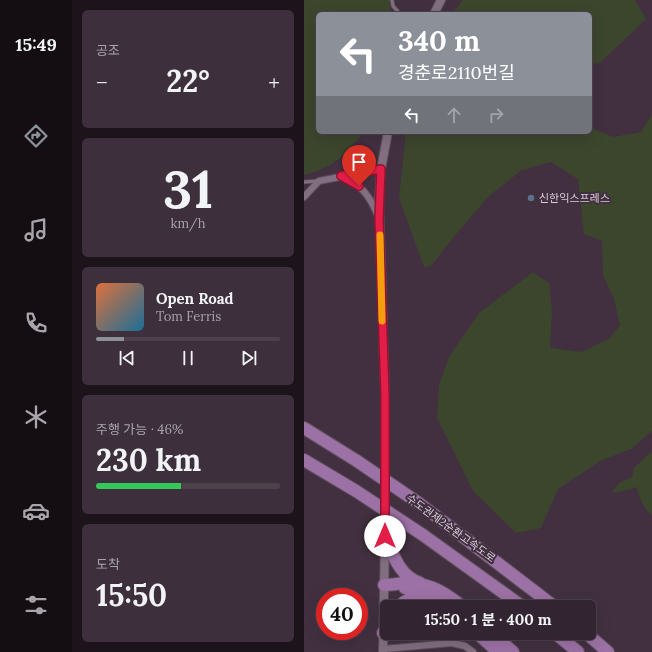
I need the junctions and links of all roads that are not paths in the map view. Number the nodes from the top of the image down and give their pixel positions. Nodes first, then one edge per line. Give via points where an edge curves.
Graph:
1 (392, 0) edge
2 (441, 0) edge
3 (398, 12) edge
4 (435, 12) edge
5 (388, 134) edge
6 (381, 169) junction
7 (341, 176) junction
8 (319, 181) junction
9 (304, 182) edge
10 (304, 197) edge
11 (379, 219) junction
12 (304, 428) edge
13 (304, 460) edge
14 (385, 536) junction
15 (384, 585) junction
16 (432, 592) junction
17 (384, 600) edge
18 (410, 600) edge
19 (439, 600) edge
20 (449, 600) edge
21 (513, 600) edge
22 (546, 600) edge
23 (384, 640) edge
24 (485, 640) edge
25 (500, 640) edge
26 (563, 640) edge
27 (594, 640) edge
28 (383, 651) edge
29 (473, 652) edge
30 (498, 652) edge
31 (513, 652) edge
32 (578, 652) edge
33 (608, 652) edge

1 - 3 lane
2 - 4 street
5 - 6 street
6 - 7 street
6 - 11 street
7 - 8 street
7 - 11 street via 365,191
8 - 9 lane
8 - 10 street
11 - 14 street via 385,394
12 - 22 highway, 수도권제2순환고속도로, bridge via 420,504
13 - 21 highway, 수도권제2순환고속도로, bridge via 423,535
14 - 15 street
14 - 16 highway via 404,574
15 - 16 highway via 408,583
15 - 17 street
16 - 18 highway
16 - 19 highway
16 - 20 highway
23 - 28 street
24 - 30 highway
25 - 31 highway
26 - 32 highway
27 - 33 highway
28 - 29 street via 452,643 465,646

